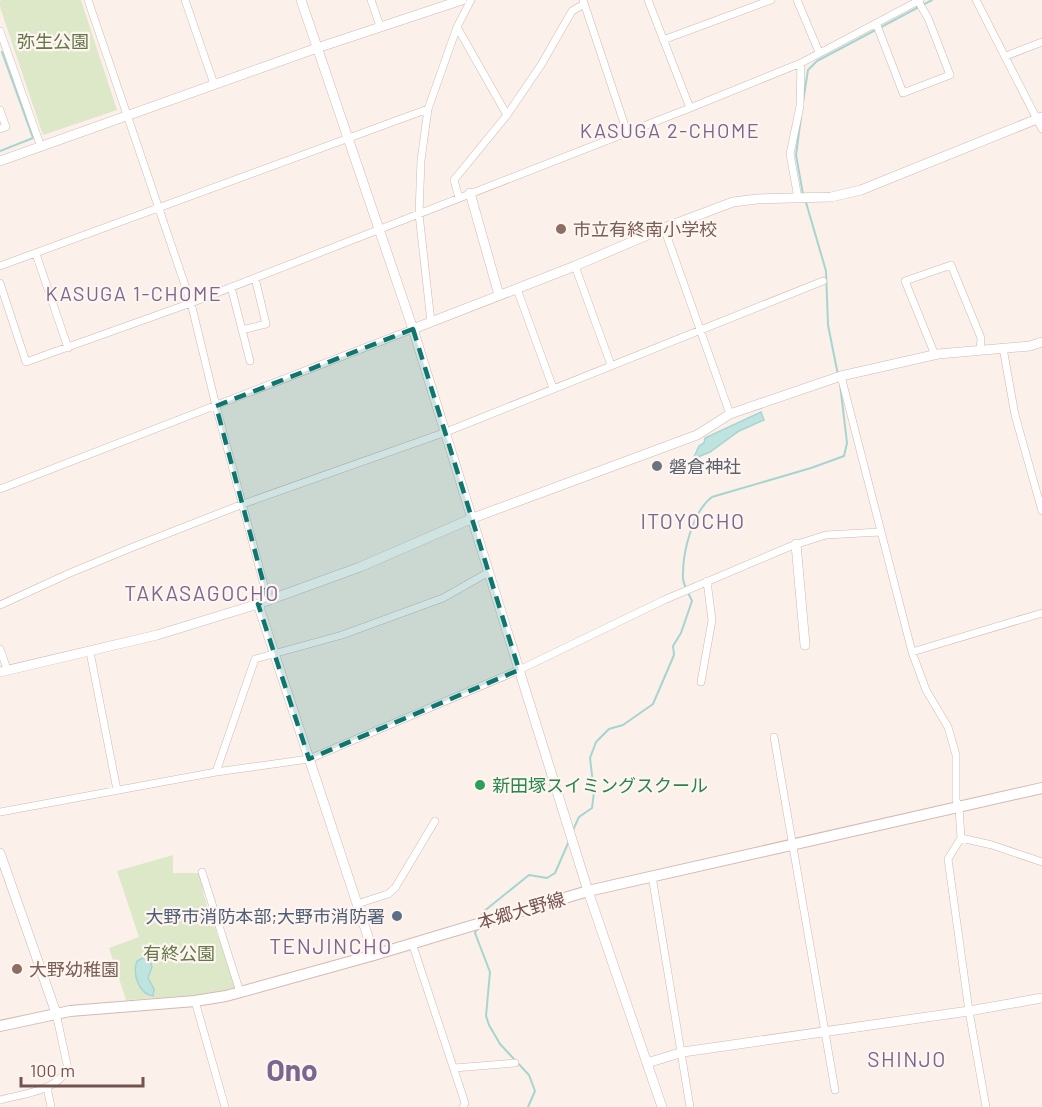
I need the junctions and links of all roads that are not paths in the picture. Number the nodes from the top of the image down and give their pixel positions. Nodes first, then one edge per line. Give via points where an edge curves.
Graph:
1 (88, 0) edge
2 (185, 0) edge
3 (301, 0) edge
4 (371, 0) edge
5 (462, 0) edge
6 (471, 0) edge
7 (648, 0) edge
8 (771, 0) edge
9 (797, 0) edge
10 (976, 0) edge
11 (919, 1) edge
12 (584, 2) edge
13 (443, 3) edge
14 (876, 23) junction
15 (380, 26) junction
16 (457, 27) junction
17 (0, 31) edge
18 (663, 40) junction
19 (1042, 42) edge
20 (317, 48) junction
21 (819, 52) junction
22 (1006, 57) junction
23 (801, 63) junction
24 (214, 84) junction
25 (690, 108) junction
26 (428, 109) junction
27 (0, 110) edge
28 (507, 115) junction
29 (127, 116) junction
30 (1039, 118) edge
31 (0, 129) edge
32 (1042, 129) edge
33 (627, 132) junction
34 (347, 138) junction
35 (41, 147) junction
36 (0, 160) edge
37 (470, 193) junction
38 (459, 198) junction
39 (798, 198) junction
40 (159, 209) junction
41 (418, 214) junction
42 (664, 228) junction
43 (378, 230) junction
44 (36, 254) junction
45 (0, 266) edge
46 (575, 266) junction
47 (255, 278) junction
48 (823, 281) dead end
49 (0, 283) edge
50 (231, 287) junction
51 (517, 288) junction
52 (499, 295) junction
53 (191, 303) junction
54 (431, 321) junction
55 (413, 329) junction
56 (242, 330) junction
57 (700, 330) junction
58 (1042, 342) edge
59 (68, 348) junction
60 (1004, 348) junction
61 (980, 350) junction
62 (935, 355) junction
63 (250, 361) dead end
64 (610, 365) junction
65 (841, 376) junction
66 (553, 388) junction
67 (216, 406) junction
68 (730, 414) junction
69 (446, 432) junction
70 (0, 489) edge
71 (243, 504) junction
72 (1042, 511) edge
73 (473, 518) junction
74 (880, 532) junction
75 (796, 544) junction
76 (489, 573) junction
77 (707, 581) junction
78 (268, 600) junction
79 (258, 604) junction
80 (0, 605) edge
81 (1042, 613) edge
82 (805, 645) dead end
83 (0, 649) edge
84 (90, 652) junction
85 (912, 652) junction
86 (274, 653) junction
87 (4, 670) edge
88 (519, 670) junction
89 (701, 682) dead end
90 (774, 737) dead end
91 (309, 759) junction
92 (216, 772) junction
93 (1042, 788) edge
94 (117, 790) junction
95 (959, 807) junction
96 (0, 812) edge
97 (435, 821) dead end
98 (961, 838) junction
99 (792, 844) junction
100 (0, 853) edge
101 (1042, 862) edge
102 (202, 872) dead end
103 (652, 876) junction
104 (588, 891) junction
105 (357, 904) junction
106 (412, 943) junction
107 (374, 955) junction
108 (240, 993) junction
109 (1042, 998) edge
110 (195, 1001) junction
111 (969, 1011) junction
112 (56, 1013) junction
113 (0, 1026) edge
114 (825, 1032) junction
115 (683, 1052) junction
116 (515, 1063) dead end
117 (647, 1063) junction
118 (454, 1068) junction
119 (47, 1087) junction
120 (835, 1090) dead end
121 (0, 1100) edge
122 (51, 1107) edge
123 (225, 1107) edge
124 (463, 1107) edge
125 (662, 1107) edge
126 (690, 1107) edge
127 (986, 1107) edge

1 - 29 street
2 - 24 street
3 - 20 street
4 - 15 street
5 - 13 street
6 - 16 street
7 - 18 street
8 - 18 street
9 - 21 street
10 - 22 street
11 - 14 street
11 - 14 street via 950,75 903,93
12 - 28 street via 572,11
12 - 33 street
13 - 15 street
14 - 21 street
15 - 20 street
16 - 26 street
16 - 28 street
17 - 35 street
18 - 25 street
19 - 22 street
20 - 24 street
20 - 34 street
21 - 23 street
22 - 30 street
23 - 25 street
23 - 39 street via 800,106 790,153
24 - 29 street
25 - 33 street
26 - 34 street
26 - 41 street
27 - 31 street via 6,127
28 - 38 street via 454,180
29 - 35 street
29 - 40 street
30 - 32 street
30 - 39 street via 861,190 831,197
33 - 37 street
34 - 40 street
34 - 43 street
35 - 36 street
37 - 38 street
37 - 52 street
38 - 41 street
39 - 42 street via 733,202
40 - 44 street
40 - 53 street
41 - 43 street
41 - 54 street
42 - 46 street
42 - 57 street
43 - 47 street
43 - 55 street
44 - 45 street
44 - 59 street
46 - 51 street
46 - 64 street
47 - 50 street
47 - 56 street via 266,324
48 - 57 street
49 - 59 street via 26,362
50 - 53 street
50 - 56 street
51 - 52 street
51 - 66 street
52 - 54 street
53 - 59 street
53 - 67 street
54 - 55 street
55 - 67 street
55 - 69 street
56 - 63 street
57 - 64 street
57 - 68 street
58 - 60 street
60 - 61 street
60 - 72 street via 1015,416
61 - 62 street
61 - 62 street via 981,338 951,265 905,281
62 - 65 street
64 - 66 street
65 - 68 street
65 - 74 street
66 - 69 street
67 - 70 street
67 - 71 street
68 - 73 street via 697,435
69 - 71 street
69 - 73 street
71 - 78 street
71 - 80 street
73 - 76 street
73 - 78 street via 360,567
74 - 75 street via 826,535
74 - 85 street
75 - 77 street
75 - 82 street
76 - 86 street via 431,602 342,635
76 - 88 street
77 - 88 street
77 - 89 street via 712,620
78 - 79 street
79 - 84 street
79 - 86 street
81 - 85 street
83 - 87 street
84 - 87 street
84 - 94 street
85 - 95 street via 926,690 948,727 956,755
86 - 91 street
86 - 92 street via 255,659
88 - 91 street
88 - 104 street
90 - 99 street
91 - 92 street
91 - 105 street
92 - 94 street
93 - 95 main road, 本郷大野線
94 - 96 street
95 - 98 street
95 - 99 main road, 本郷大野線
97 - 105 street via 395,888
98 - 101 street
98 - 111 street via 948,858
99 - 103 main road, 本郷大野線
99 - 114 street
100 - 112 street
102 - 108 street
103 - 104 main road, 本郷大野線
103 - 115 street
104 - 106 main road, 本郷大野線
104 - 117 street
105 - 107 street
106 - 107 main road, 本郷大野線
106 - 118 street
107 - 108 main road, 本郷大野線
108 - 110 main road, 本郷大野線
109 - 111 street
110 - 112 main road, 本郷大野線
110 - 123 street
111 - 114 street
111 - 127 street
112 - 113 main road, 本郷大野線
112 - 119 street via 68,1069 62,1080
114 - 115 street
114 - 120 street
115 - 117 street
115 - 126 street
116 - 118 street
117 - 125 street
118 - 124 street
119 - 121 street
119 - 122 street

